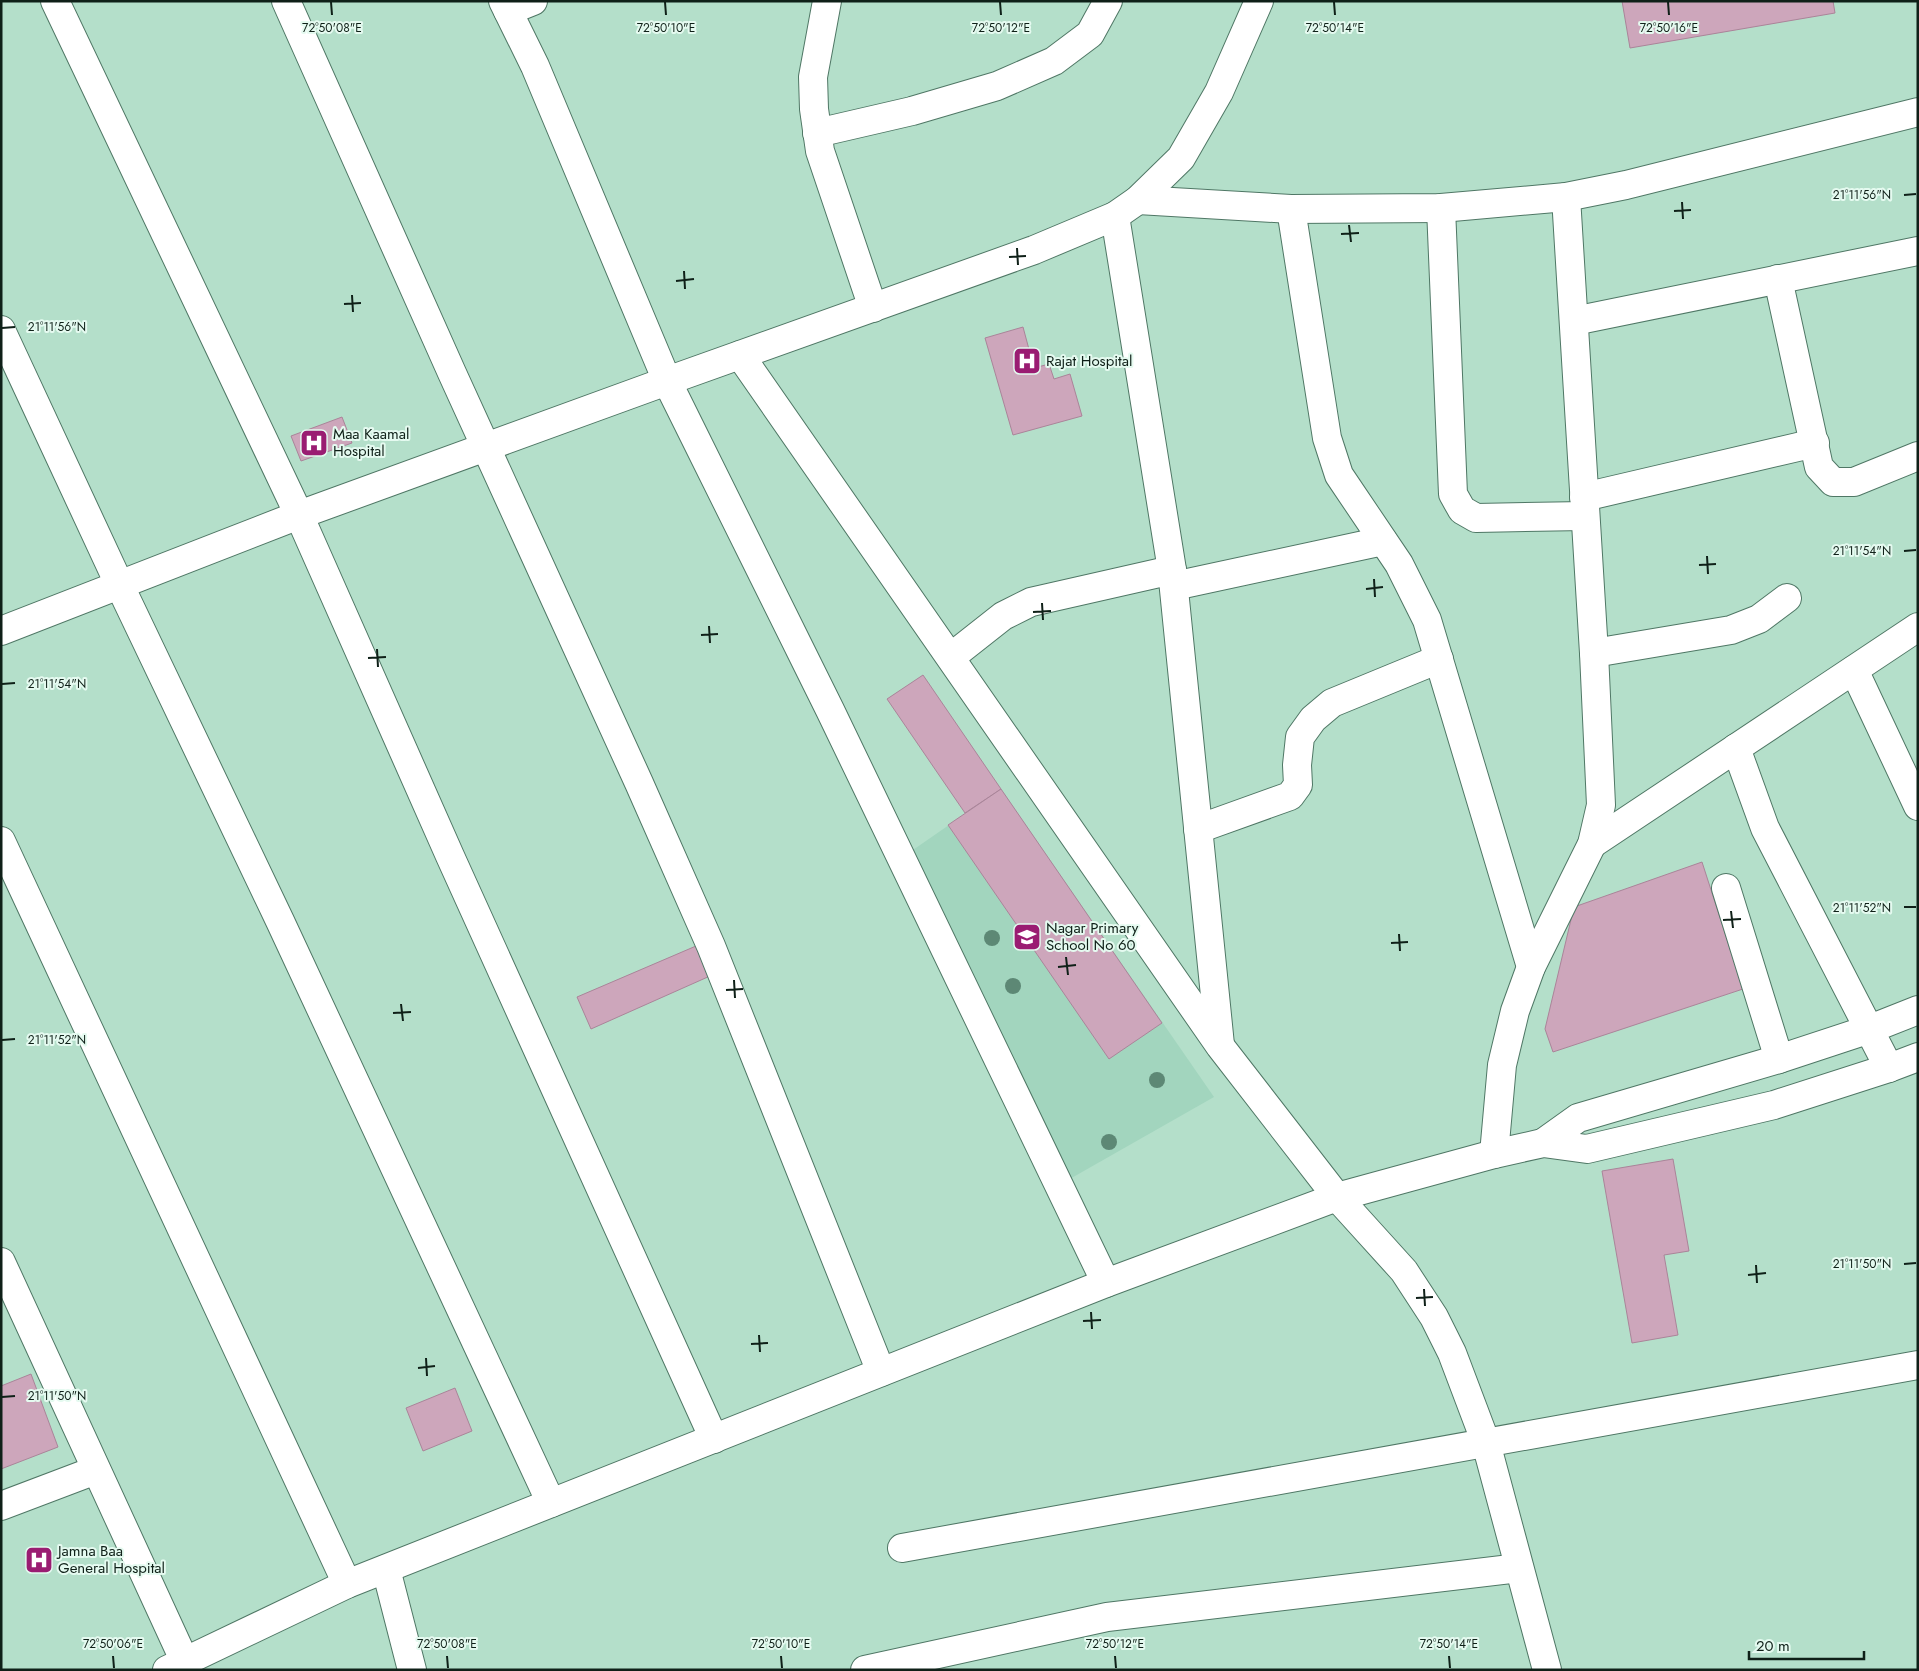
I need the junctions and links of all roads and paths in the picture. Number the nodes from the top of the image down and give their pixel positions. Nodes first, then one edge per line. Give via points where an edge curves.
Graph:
1 (55, 1) edge
2 (286, 1) edge
3 (533, 1) edge
4 (827, 1) edge
5 (1108, 1) edge
6 (1259, 1) edge
7 (506, 6) edge
8 (1918, 112) edge
9 (817, 134) junction
10 (1566, 196) junction
11 (1138, 200) junction
12 (1441, 208) junction
13 (1291, 209) junction
14 (1115, 216) junction
15 (1918, 251) edge
16 (1778, 279) junction
17 (873, 308) junction
18 (1574, 321) junction
19 (1, 330) edge
20 (740, 355) junction
21 (667, 381) junction
22 (1815, 443) junction
23 (486, 447) junction
24 (1918, 456) edge
25 (1584, 506) junction
26 (299, 515) junction
27 (1383, 541) junction
28 (1173, 578) junction
29 (120, 586) junction
30 (1787, 598) dead end
31 (1918, 627) edge
32 (1, 631) edge
33 (1594, 653) junction
34 (951, 657) junction
35 (1439, 659) junction
36 (1854, 670) junction
37 (1736, 748) junction
38 (1918, 806) edge
39 (1198, 829) junction
40 (1, 841) edge
41 (1592, 844) junction
42 (1726, 888) dead end
43 (1531, 967) junction
44 (1918, 1010) edge
45 (1870, 1029) junction
46 (1220, 1046) junction
47 (1918, 1057) edge
48 (1779, 1059) junction
49 (1889, 1068) junction
50 (1543, 1143) junction
51 (1494, 1154) junction
52 (1337, 1197) junction
53 (1, 1262) edge
54 (1106, 1283) junction
55 (1918, 1365) edge
56 (882, 1372) junction
57 (714, 1439) junction
58 (1486, 1443) junction
59 (96, 1470) junction
60 (551, 1503) junction
61 (1, 1506) edge
62 (902, 1548) dead end
63 (1519, 1568) junction
64 (386, 1569) junction
65 (347, 1584) junction
66 (176, 1666) edge
67 (412, 1670) edge
68 (865, 1670) edge
69 (1547, 1670) edge

1 - 26 street
2 - 23 street
3 - 7 street
4 - 9 street via 812,77
5 - 9 street via 1090,34 1054,61 997,86
6 - 11 street via 1219,92 1181,158
7 - 21 street via 535,66
8 - 10 street via 1626,185
9 - 17 street
10 - 12 street
10 - 18 street
11 - 13 street
11 - 14 street
12 - 13 street
12 - 25 street via 1454,494 1462,510 1476,518
13 - 27 street via 1327,438 1339,475
14 - 17 street via 1034,250
14 - 28 street
15 - 16 street
16 - 18 street
16 - 22 street
17 - 20 street
18 - 25 street
19 - 29 street
20 - 21 street
20 - 34 street
21 - 23 street
21 - 54 street
22 - 24 street via 1819,468 1833,482 1854,482
22 - 25 street
23 - 26 street
23 - 56 street via 711,946
25 - 33 street
26 - 29 street
26 - 57 street
27 - 28 street
27 - 35 street via 1399,564 1427,620
28 - 34 street via 1031,602 1003,616
28 - 39 street
29 - 32 street
29 - 60 street
30 - 33 street via 1759,619 1731,630
31 - 36 street
33 - 41 street via 1602,805
34 - 46 street
35 - 39 street via 1332,703 1313,719 1300,737 1298,785 1290,796
35 - 43 street
36 - 37 street
36 - 38 street
37 - 41 street
37 - 45 street via 1765,828
39 - 46 street
40 - 65 street
41 - 43 street
42 - 48 street
43 - 51 street via 1515,1011 1502,1065
44 - 45 street
45 - 48 street
45 - 49 street
46 - 52 street
47 - 49 street
48 - 50 street via 1578,1118
49 - 50 street via 1774,1105 1587,1149
50 - 51 street
51 - 52 street
52 - 54 street
52 - 58 street via 1404,1271 1434,1317 1452,1353
53 - 59 street
54 - 56 street
55 - 58 street
56 - 57 street
57 - 60 street
58 - 62 street
58 - 63 street
59 - 61 street
59 - 66 street
60 - 64 street
63 - 68 street via 1107,1617
63 - 69 street
64 - 65 street
64 - 67 street
65 - 66 street

